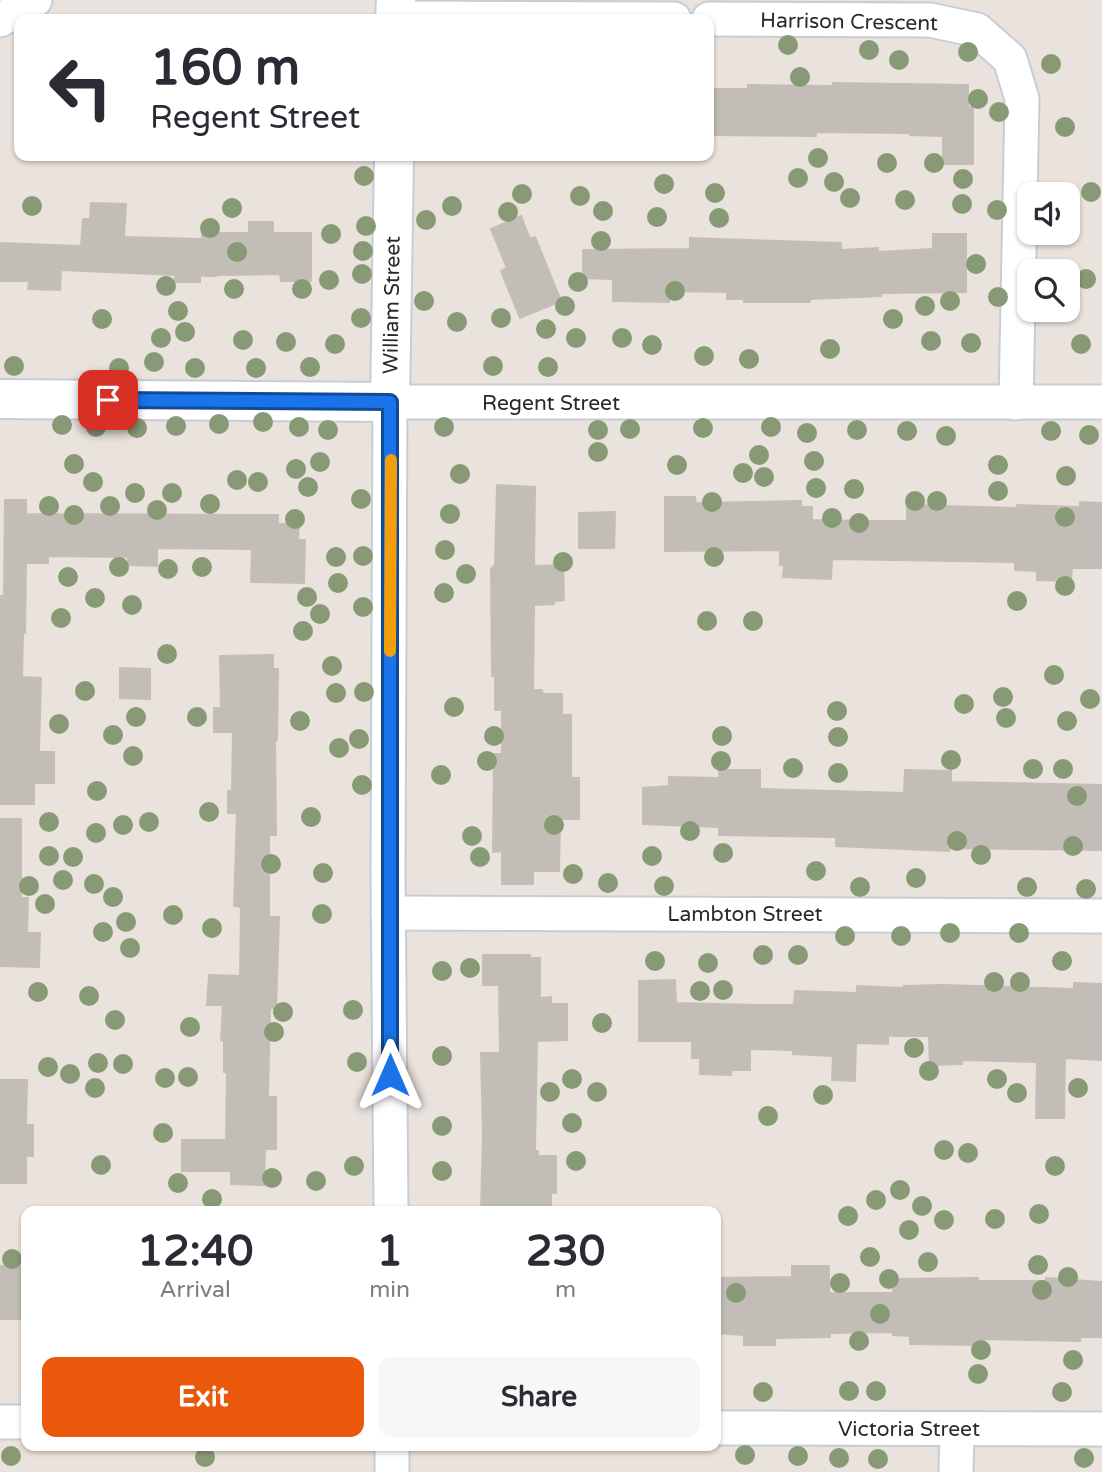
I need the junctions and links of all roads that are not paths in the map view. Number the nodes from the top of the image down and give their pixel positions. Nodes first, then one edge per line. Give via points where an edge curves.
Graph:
1 (35, 0) edge
2 (395, 12) edge
3 (475, 14) edge
4 (714, 19) edge
5 (0, 20) edge
6 (394, 161) edge
7 (0, 399) edge
8 (390, 402) junction
9 (1102, 402) edge
10 (1016, 403) junction
11 (388, 912) junction
12 (1102, 916) edge
13 (391, 1206) edge
14 (0, 1422) edge
15 (21, 1422) edge
16 (721, 1427) edge
17 (1102, 1429) edge
18 (957, 1430) junction
19 (392, 1451) edge
20 (392, 1472) edge
21 (956, 1472) edge

1 - 5 street
2 - 3 street
4 - 10 street, Harrison Crescent via 930,20 978,30 1010,59 1022,99
6 - 8 street, William Street
7 - 8 street, Regent Street
8 - 10 street, Regent Street
8 - 11 street, William Street
9 - 10 street, Regent Street
11 - 12 street, Lambton Street
11 - 13 street, William Street
14 - 15 street
16 - 18 street, Victoria Street
17 - 18 street, Victoria Street
18 - 21 street
19 - 20 street

